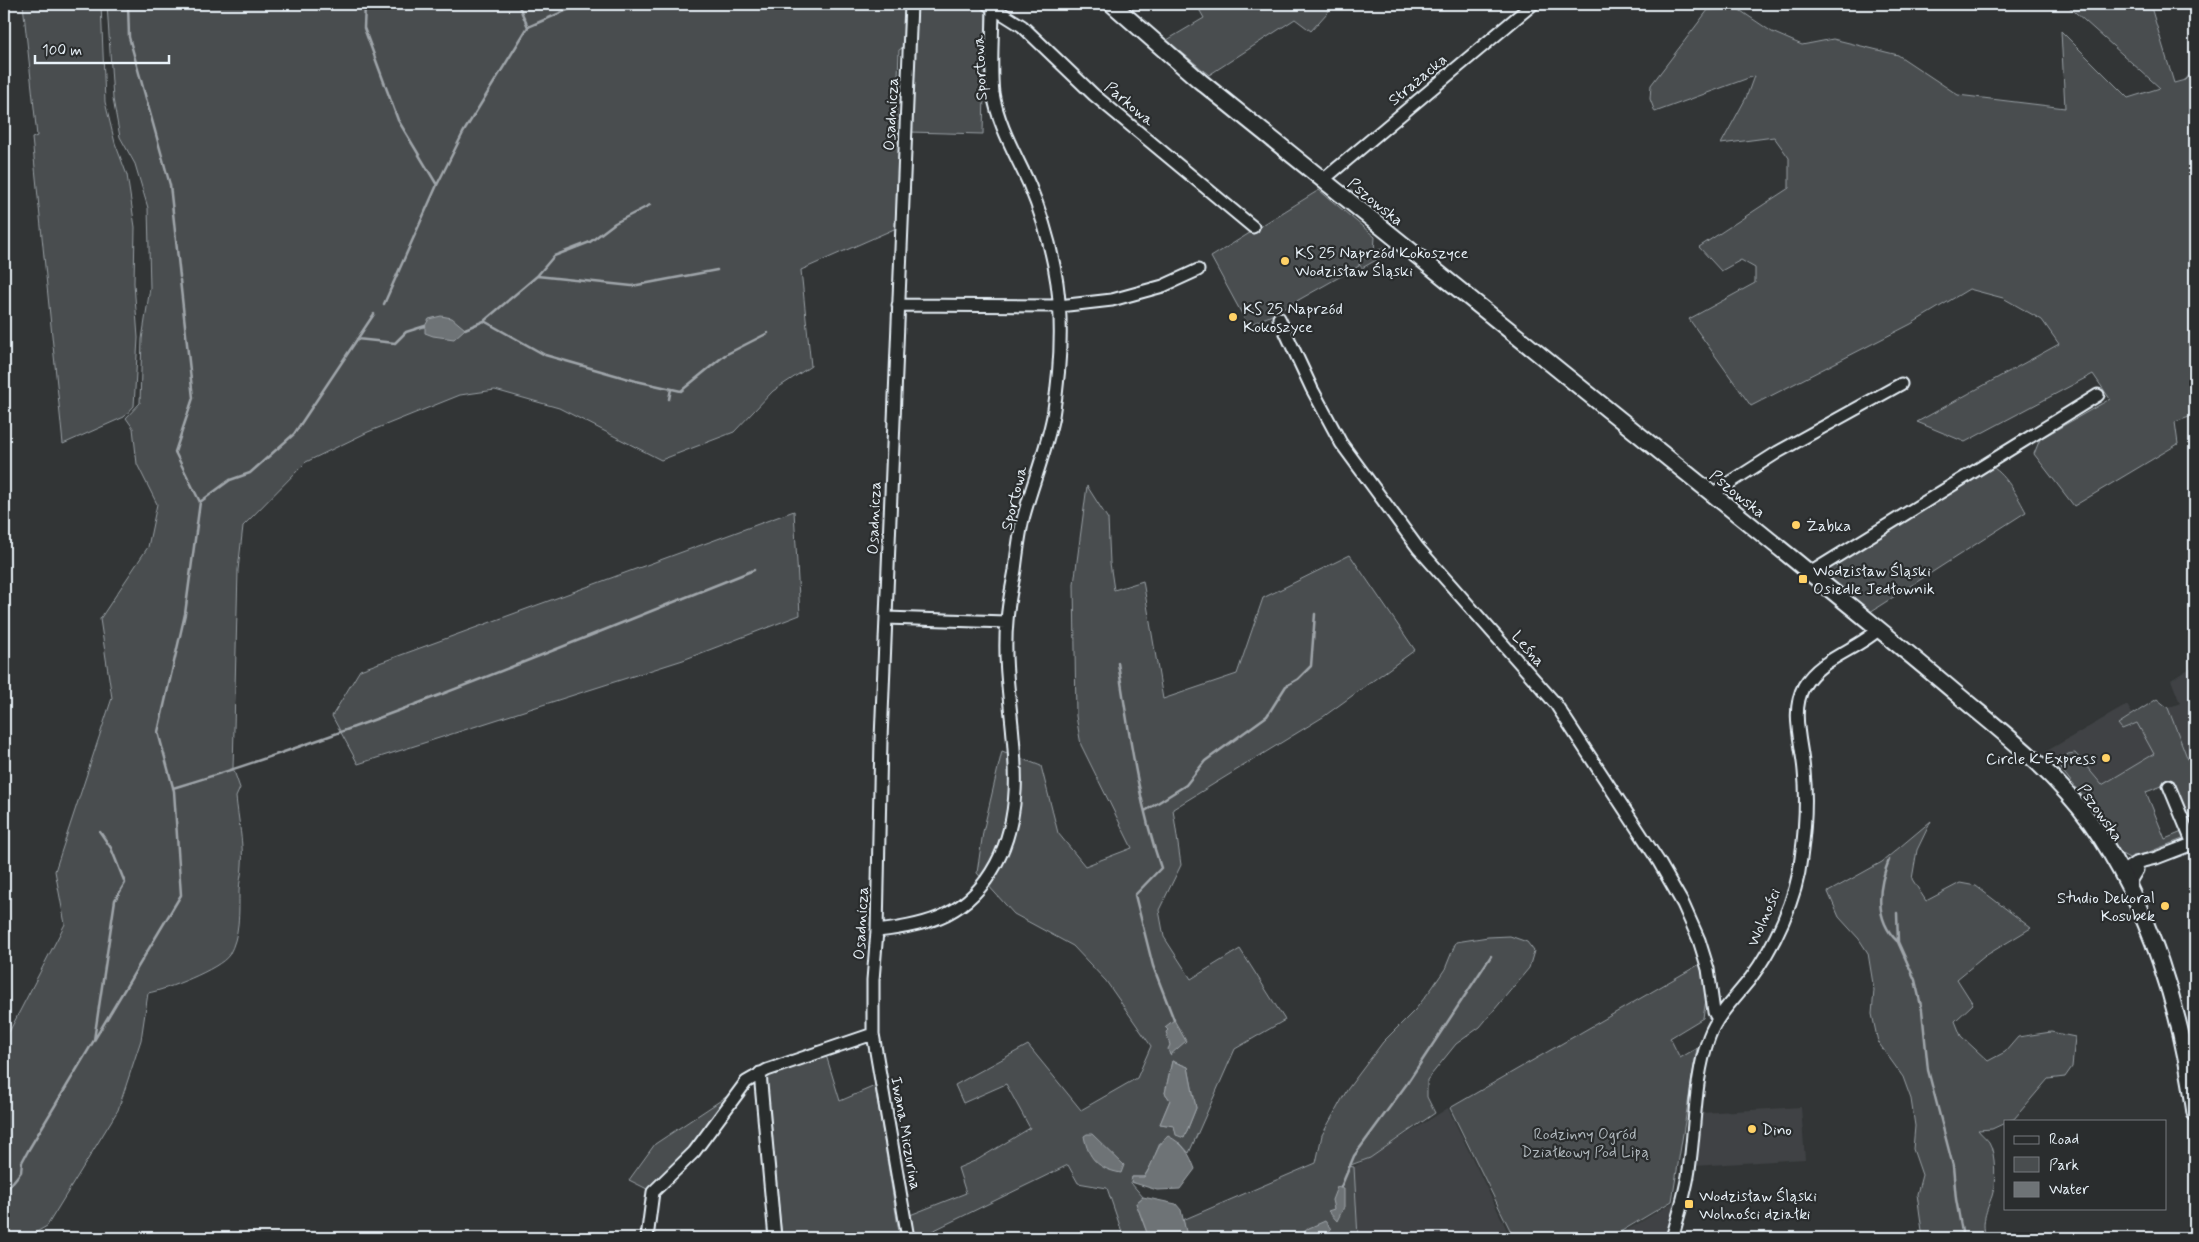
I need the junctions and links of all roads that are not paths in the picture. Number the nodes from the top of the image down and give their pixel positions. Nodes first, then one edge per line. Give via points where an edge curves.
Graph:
1 (911, 4) edge
2 (1112, 4) edge
3 (1533, 4) edge
4 (990, 5) edge
5 (1323, 180) junction
6 (1253, 227) dead end
7 (1198, 270) dead end
8 (898, 305) junction
9 (1059, 306) junction
10 (1279, 318) dead end
11 (1901, 384) dead end
12 (2098, 395) dead end
13 (1712, 494) junction
14 (1810, 573) junction
15 (886, 618) junction
16 (1006, 622) junction
17 (1879, 629) junction
18 (2168, 786) dead end
19 (2194, 844) edge
20 (2109, 852) junction
21 (2136, 866) junction
22 (2121, 873) junction
23 (2130, 891) junction
24 (877, 930) junction
25 (1718, 1019) junction
26 (872, 1034) junction
27 (760, 1073) junction
28 (2195, 1113) edge
29 (647, 1238) edge
30 (776, 1238) edge
31 (908, 1238) edge
32 (1672, 1238) edge

1 - 8 street, Osadnicza
2 - 5 main road, Pszowska via 1200,81
3 - 5 street, Strażacka
4 - 6 street, Parkowa via 1022,26 1094,95
4 - 9 street, Sportowa via 993,93 1003,127 1045,228
5 - 13 main road, Pszowska
7 - 9 street via 1163,286 1112,300
8 - 9 street
8 - 15 street, Osadnicza
9 - 16 street, Sportowa via 1059,362 1052,417 1022,521
10 - 25 street, Leśna via 1341,443 1418,548 1555,703 1659,862 1700,940
11 - 13 street via 1778,452
12 - 14 street
13 - 14 main road, Pszowska
14 - 17 main road, Pszowska
15 - 16 street
15 - 24 street, Osadnicza
16 - 24 street, Sportowa via 1016,802 1012,827 985,882 970,899 934,921
17 - 20 main road, Pszowska via 2041,765 2089,820
17 - 25 street, Wolności via 1816,671 1799,697 1805,799 1801,860 1788,908 1765,956
18 - 19 street
19 - 21 street
20 - 21 street
20 - 22 main road, Pszowska
21 - 22 street
21 - 23 street
22 - 23 main road, Pszowska
23 - 28 main road, Pszowska via 2161,966 2177,1017 2190,1071
24 - 26 street, Osadnicza
25 - 32 street, Wolności via 1704,1054 1688,1176
26 - 27 street
26 - 31 street, Iwana Miczurina
27 - 29 street via 746,1082 694,1152 653,1192
27 - 30 street

